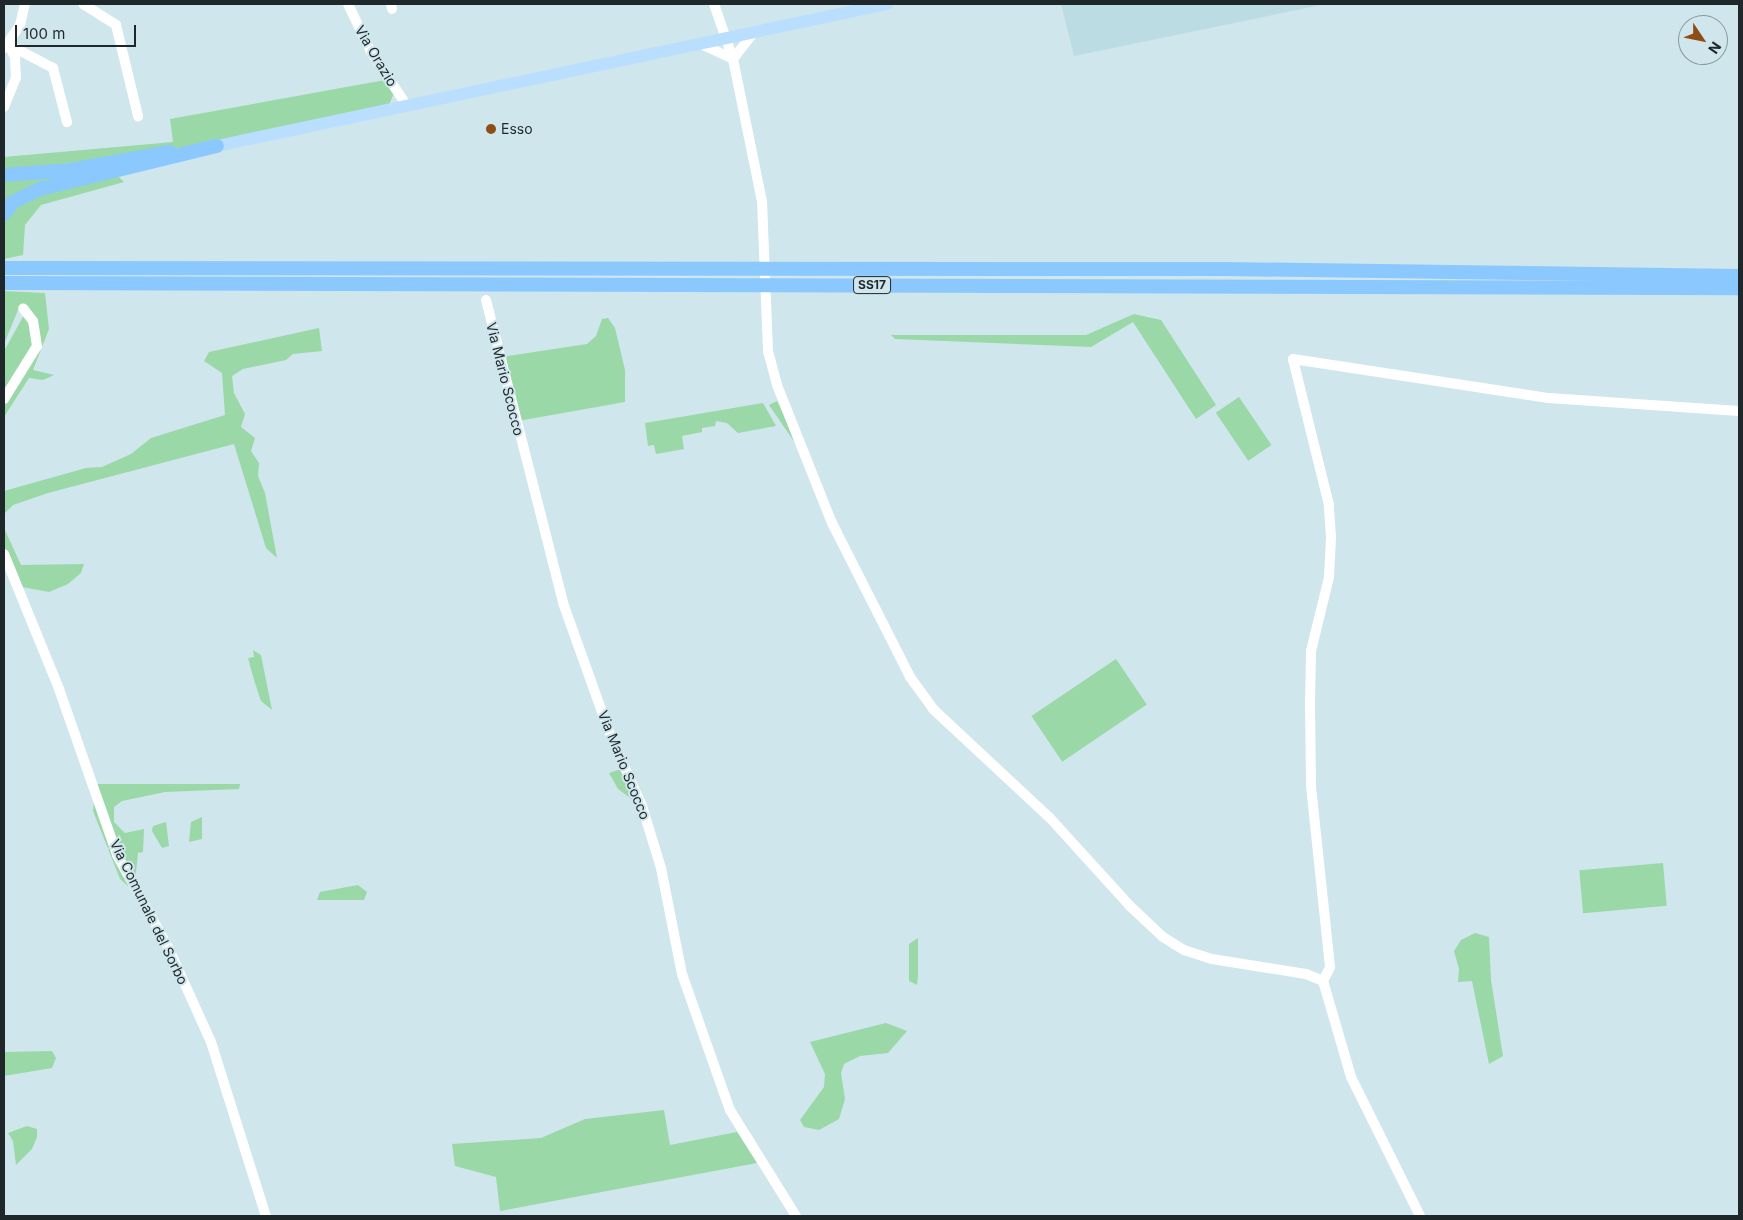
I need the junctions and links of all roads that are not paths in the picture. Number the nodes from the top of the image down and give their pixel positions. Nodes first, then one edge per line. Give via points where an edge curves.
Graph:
1 (25, 4) edge
2 (83, 4) edge
3 (348, 4) edge
4 (714, 4) edge
5 (887, 4) edge
6 (755, 31) junction
7 (726, 38) junction
8 (698, 44) junction
9 (6, 46) edge
10 (733, 59) junction
11 (407, 106) junction
12 (4, 107) edge
13 (138, 116) dead end
14 (67, 122) dead end
15 (217, 146) junction
16 (4, 175) edge
17 (4, 214) edge
18 (6, 268) edge
19 (1739, 276) edge
20 (4, 283) edge
21 (1739, 288) edge
22 (486, 300) dead end
23 (23, 308) dead end
24 (4, 400) edge
25 (1739, 411) edge
26 (4, 554) edge
27 (1323, 981) junction
28 (266, 1216) edge
29 (796, 1216) edge
30 (1420, 1216) edge

1 - 9 street via 20,25
2 - 13 street via 116,25
3 - 11 street, Via Orazio via 371,52
4 - 7 street
5 - 6 main road
6 - 7 main road
6 - 10 street
7 - 8 main road
7 - 10 street
8 - 10 street via 716,48
8 - 11 main road
9 - 12 street via 15,57 16,78
9 - 14 street via 53,68
10 - 27 street via 762,201 768,351 777,385 832,522 910,677 933,709 1050,818 1130,906 1163,936 1184,950 1212,959 1306,974
11 - 15 main road
15 - 16 highway via 71,170
15 - 17 highway via 40,189 13,202
18 - 19 highway, SS17 via 1226,269
20 - 21 highway, SS17
22 - 29 street, Via Mario Scocco via 563,602 611,737 642,806 661,868 682,974 718,1079 741,1132
23 - 24 street via 33,321 38,346
25 - 27 street via 1549,398 1294,359 1329,505 1331,537 1329,577 1311,651 1310,704 1311,785 1330,967
26 - 28 street, Via Comunale del Sorbo via 60,689 118,854 169,949 211,1042
27 - 30 street via 1351,1077

